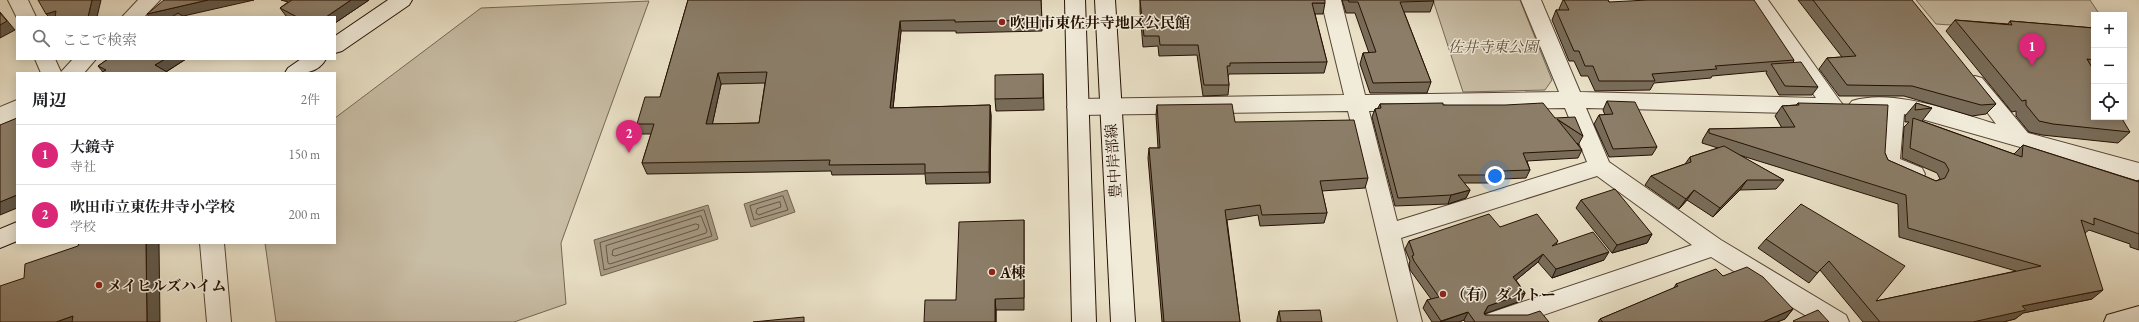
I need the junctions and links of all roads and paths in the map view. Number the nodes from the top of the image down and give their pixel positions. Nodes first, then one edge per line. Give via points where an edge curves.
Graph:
1 (18, 0) edge
2 (150, 0) edge
3 (402, 0) edge
4 (1075, 0) edge
5 (1105, 0) edge
6 (1331, 0) edge
7 (1531, 0) edge
8 (1758, 0) edge
9 (26, 16) edge
10 (133, 16) edge
11 (336, 45) edge
12 (45, 60) edge
13 (85, 60) edge
14 (314, 60) edge
15 (1962, 66) edge
16 (51, 72) edge
17 (72, 72) edge
18 (296, 72) edge
19 (1572, 100) junction
20 (1355, 102) junction
21 (1110, 106) junction
22 (1833, 106) junction
23 (1893, 106) junction
24 (1078, 107) junction
25 (16, 109) edge
26 (0, 117) edge
27 (2021, 139) junction
28 (1600, 167) junction
29 (2139, 172) edge
30 (1928, 180) edge
31 (16, 231) edge
32 (1389, 233) junction
33 (0, 239) edge
34 (212, 244) edge
35 (1713, 247) junction
36 (2139, 316) edge
37 (219, 322) edge
38 (1084, 322) edge
39 (1123, 322) edge
40 (1410, 322) edge
41 (1493, 322) edge
42 (1836, 322) edge
43 (2116, 322) edge

1 - 9 street
2 - 10 street
3 - 11 street
4 - 24 street
5 - 21 street, 豊中岸部線
6 - 20 street
7 - 19 street
8 - 22 street
12 - 16 street
13 - 17 street
14 - 18 street
15 - 27 street
19 - 20 street
19 - 22 street
19 - 28 street
20 - 21 street
20 - 32 street
21 - 24 street
21 - 39 street, 豊中岸部線
22 - 23 street
23 - 27 street via 1904,106
23 - 30 street via 1889,163
24 - 38 street
25 - 26 street
27 - 29 street
28 - 32 street
28 - 35 street
31 - 33 street
32 - 40 street
34 - 37 street
35 - 41 street
35 - 42 street
36 - 43 street

